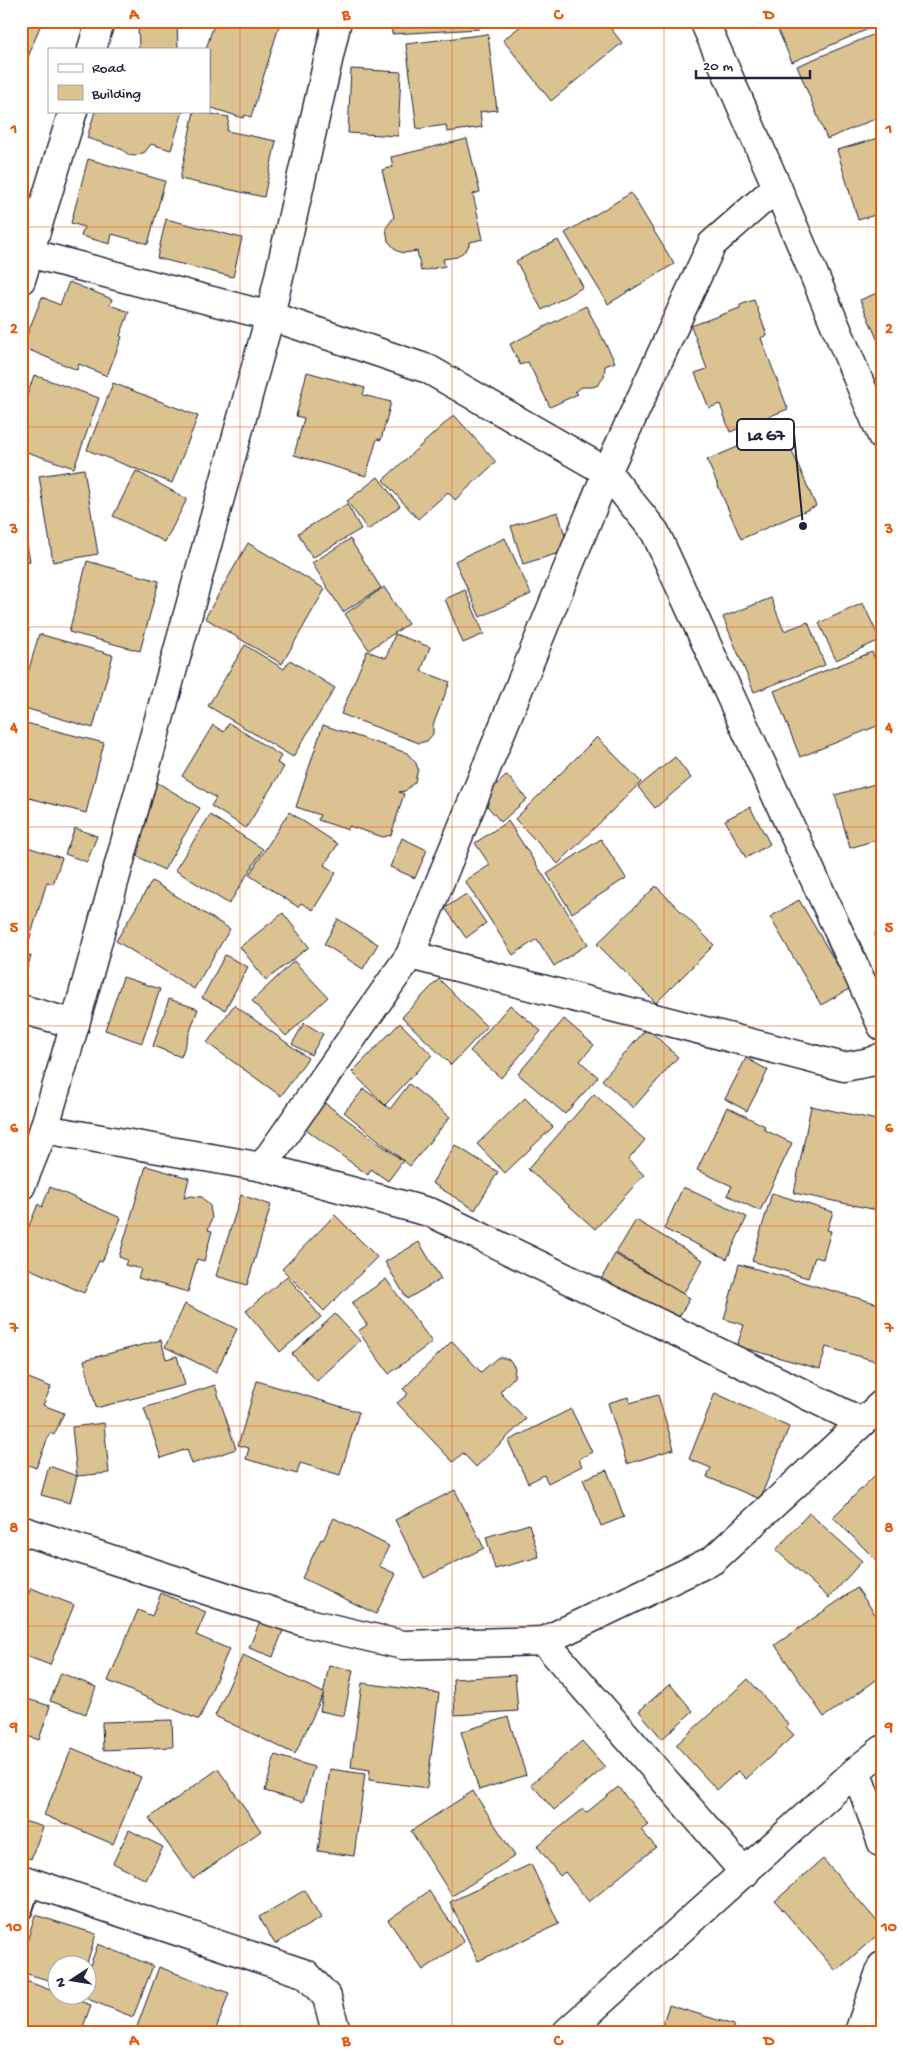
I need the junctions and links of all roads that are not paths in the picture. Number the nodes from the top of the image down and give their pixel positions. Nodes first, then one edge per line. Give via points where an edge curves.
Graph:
1 (100, 21) edge
2 (337, 21) edge
3 (704, 21) edge
4 (92, 48) edge
5 (73, 112) edge
6 (778, 187) junction
7 (26, 252) edge
8 (21, 280) edge
9 (270, 316) junction
10 (882, 436) edge
11 (607, 472) junction
12 (410, 955) junction
13 (21, 1008) edge
14 (75, 1024) junction
15 (882, 1026) edge
16 (882, 1057) edge
17 (44, 1129) junction
18 (262, 1167) junction
19 (21, 1186) edge
20 (882, 1404) edge
21 (862, 1422) junction
22 (21, 1530) edge
23 (544, 1641) junction
24 (882, 1750) edge
25 (856, 1771) junction
26 (882, 1843) edge
27 (745, 1873) junction
28 (26, 1881) edge
29 (21, 1909) edge
30 (882, 1966) edge
31 (336, 2032) edge
32 (567, 2032) edge
33 (859, 2032) edge

1 - 4 street
2 - 9 street
3 - 6 street
5 - 7 street
6 - 10 street
6 - 11 street via 712,244
7 - 8 street
7 - 9 street
9 - 11 street via 428,370
9 - 14 street
11 - 12 street
11 - 15 street via 654,532
12 - 16 street via 844,1067
12 - 18 street
13 - 14 street
14 - 17 street
17 - 18 street
17 - 19 street
18 - 21 street via 432,1213
20 - 21 street
21 - 23 street via 713,1560
22 - 23 street via 304,1622 403,1645
23 - 27 street
24 - 25 street
25 - 26 street
25 - 27 street
27 - 32 street
28 - 29 lane
28 - 31 street via 306,1974 327,1997
30 - 33 street

